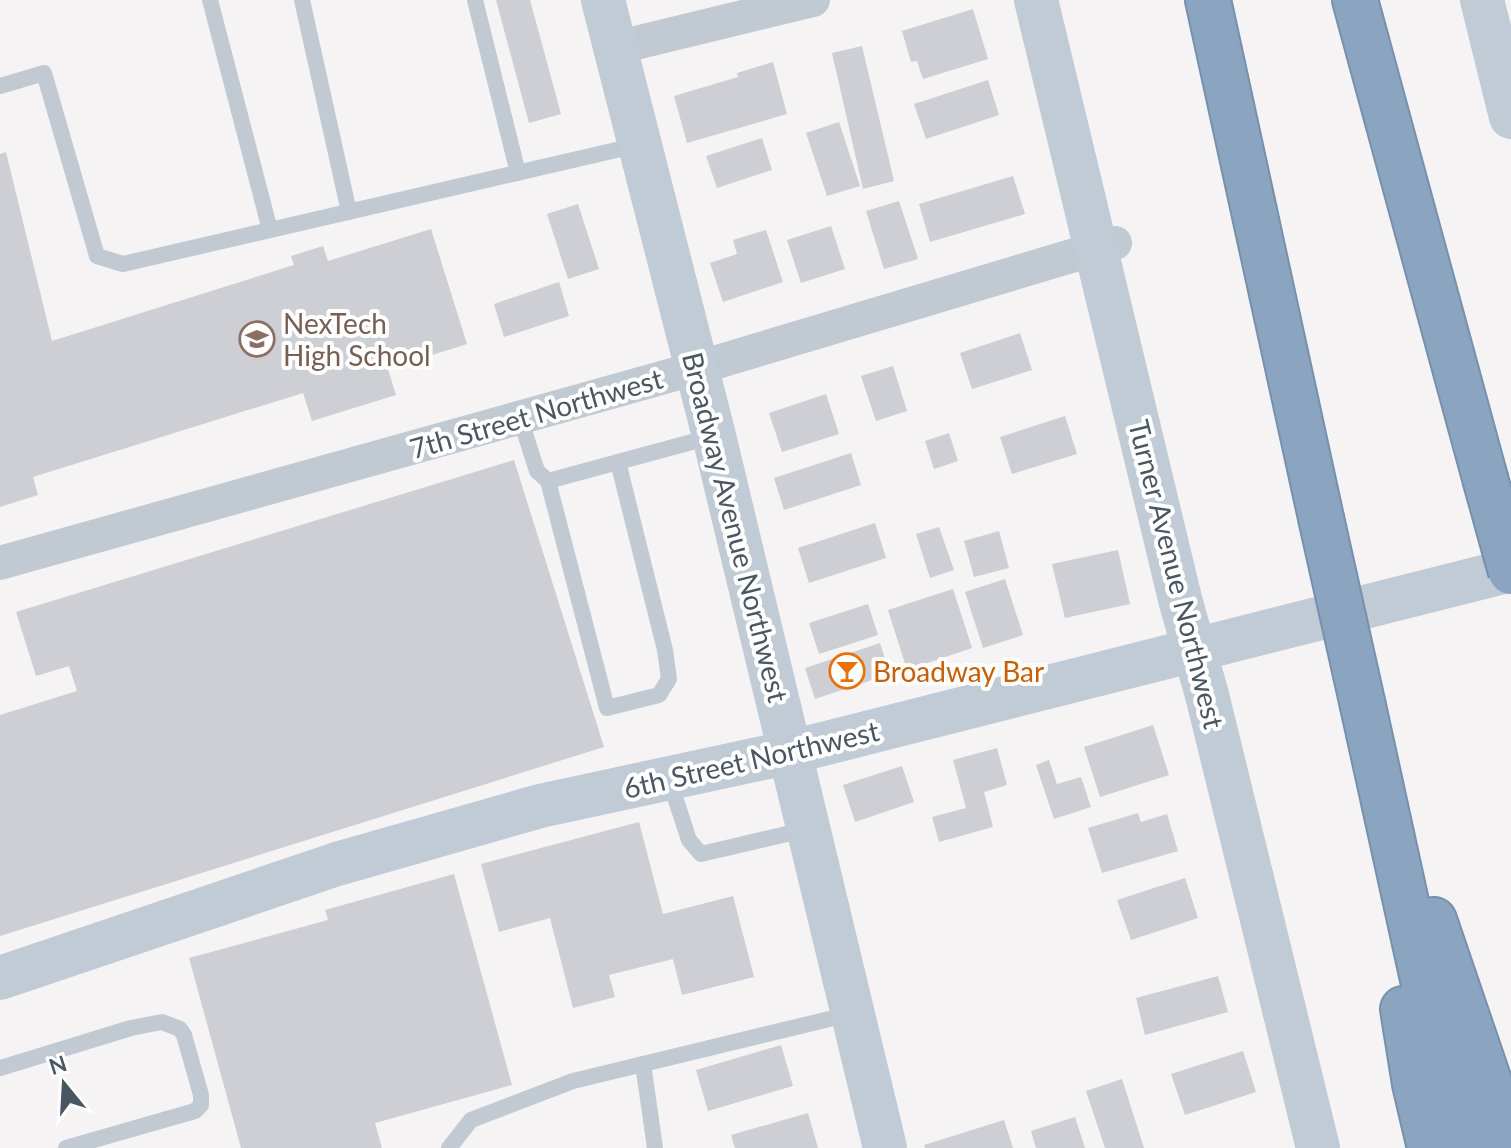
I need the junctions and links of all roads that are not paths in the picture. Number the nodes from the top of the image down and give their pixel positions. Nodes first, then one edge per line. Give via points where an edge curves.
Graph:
1 (210, 0) edge
2 (302, 0) edge
3 (475, 0) edge
4 (603, 0) edge
5 (813, 0) edge
6 (1036, 0) edge
7 (1208, 0) edge
8 (1355, 0) edge
9 (1488, 3) edge
10 (615, 48) junction
11 (0, 86) edge
12 (1511, 117) edge
13 (640, 145) junction
14 (518, 173) junction
15 (349, 212) junction
16 (270, 230) junction
17 (1106, 246) junction
18 (697, 368) junction
19 (520, 418) junction
20 (714, 436) junction
21 (618, 462) junction
22 (548, 481) junction
23 (0, 563) edge
24 (1511, 571) edge
25 (1195, 651) junction
26 (1365, 713) junction
27 (791, 752) junction
28 (668, 778) junction
29 (1382, 796) junction
30 (809, 829) junction
31 (0, 978) edge
32 (853, 1013) junction
33 (643, 1064) junction
34 (0, 1068) edge
35 (1511, 1146) edge
36 (66, 1148) edge
37 (449, 1148) edge
38 (655, 1148) edge
39 (885, 1148) edge
40 (1318, 1148) edge
41 (1430, 1148) edge
42 (1467, 1148) edge

1 - 16 lane
2 - 15 lane
3 - 14 lane
4 - 10 street, Broadway Avenue Northwest
5 - 10 street
6 - 17 street, Turner Avenue Northwest
7 - 26 highway, bridge
8 - 24 highway, bridge
9 - 12 street
10 - 13 street, Broadway Avenue Northwest
11 - 16 lane via 44,73 97,256 123,264
13 - 14 lane
13 - 18 street, Broadway Avenue Northwest
14 - 15 lane
15 - 16 lane
17 - 18 street, 7th Street Northwest
17 - 25 street, Turner Avenue Northwest
18 - 19 street, 7th Street Northwest
18 - 20 street, Broadway Avenue Northwest
19 - 22 lane via 537,471
19 - 23 street, 7th Street Northwest
20 - 21 lane
20 - 27 street, Broadway Avenue Northwest
21 - 22 lane
21 - 22 lane via 665,650 669,679 659,695 607,708
24 - 25 street, 6th Street Northwest
25 - 27 street, 6th Street Northwest
25 - 40 street, Turner Avenue Northwest
26 - 29 highway
26 - 35 highway
27 - 28 street, 6th Street Northwest
27 - 30 street, Broadway Avenue Northwest
28 - 30 lane via 689,840 701,854
28 - 31 street, 6th Street Northwest via 540,806 337,864
29 - 41 highway via 1407,1041
29 - 42 highway via 1441,1059
30 - 32 street, Broadway Avenue Northwest
32 - 33 lane
32 - 39 street, Broadway Avenue Northwest
33 - 37 lane via 573,1081 471,1120
33 - 38 lane
34 - 36 lane via 131,1028 162,1022 180,1029 201,1105 186,1116

